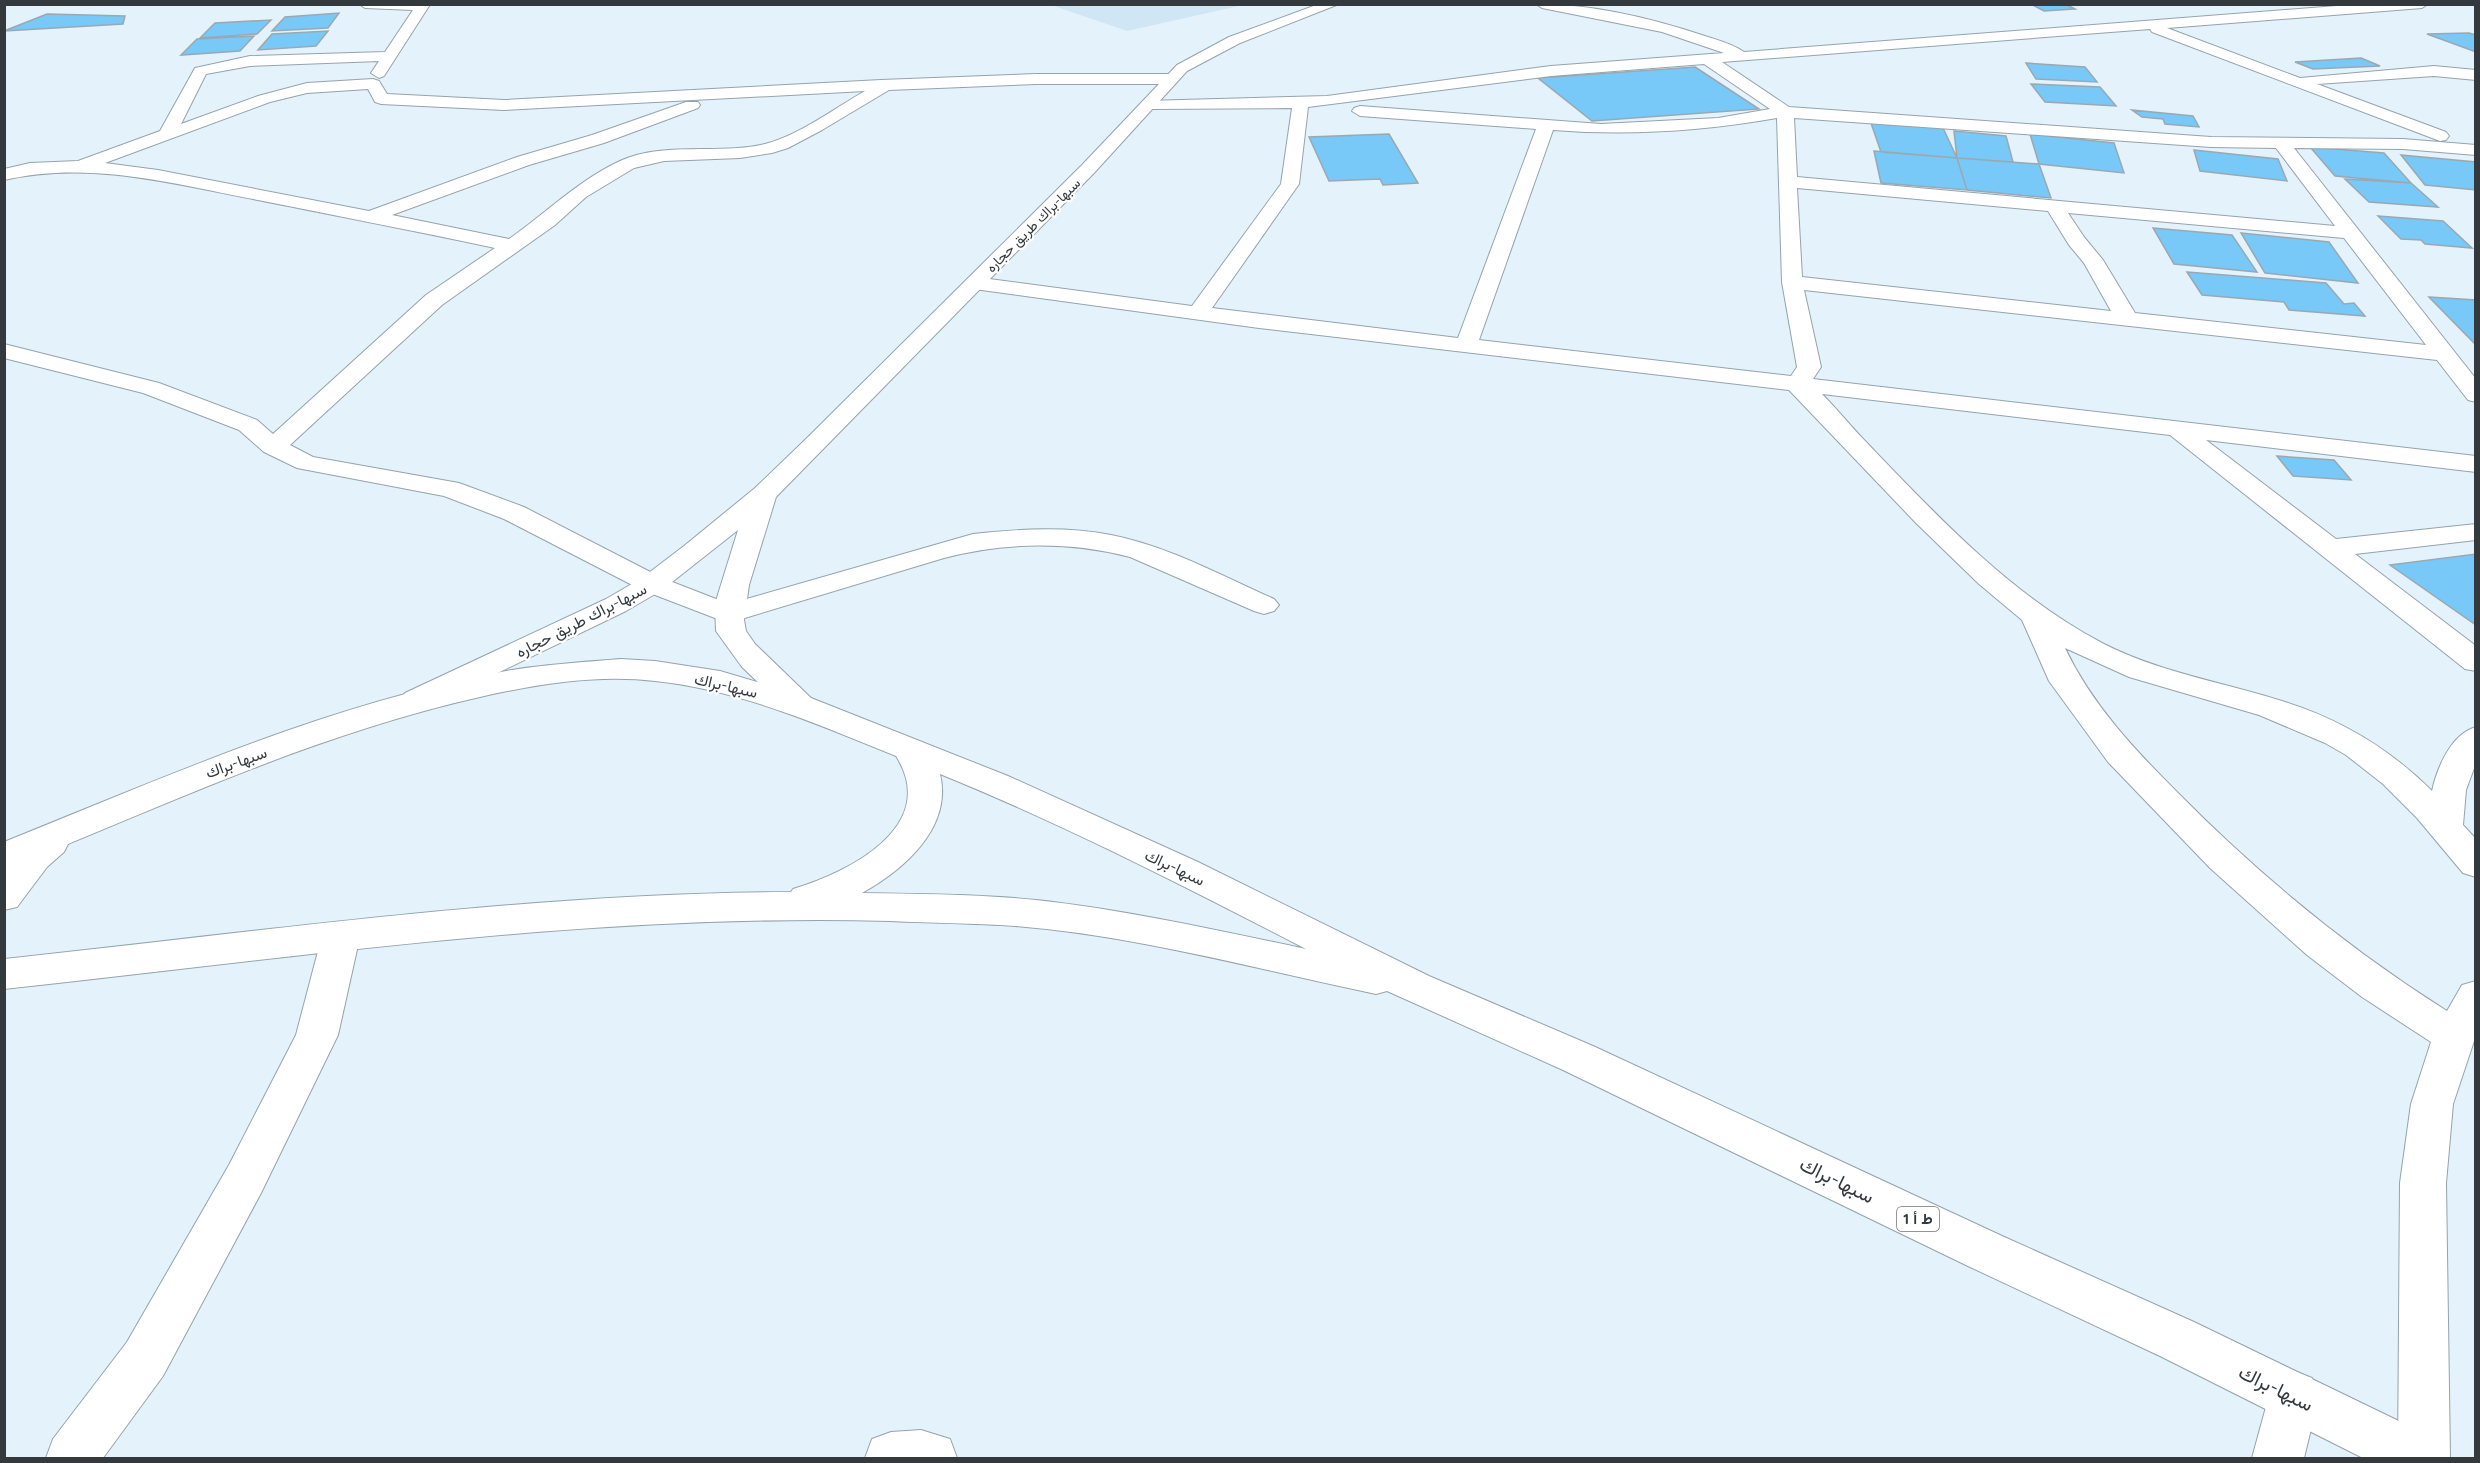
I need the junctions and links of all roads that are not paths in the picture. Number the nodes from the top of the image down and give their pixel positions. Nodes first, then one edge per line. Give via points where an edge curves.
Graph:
1 (365, 4) edge
2 (1333, 4) edge
3 (1542, 4) edge
4 (2422, 4) edge
5 (423, 5) edge
6 (2148, 25) junction
7 (390, 56) junction
8 (1745, 56) junction
9 (1707, 59) junction
10 (2475, 75) edge
11 (1171, 79) junction
12 (2295, 81) junction
13 (373, 84) junction
14 (886, 85) junction
15 (724, 93) junction
16 (1151, 104) junction
17 (1278, 104) junction
18 (1300, 107) junction
19 (1785, 112) junction
20 (1546, 126) junction
21 (167, 134) junction
22 (2280, 142) junction
23 (2475, 149) edge
24 (84, 165) junction
25 (4, 175) edge
26 (1787, 182) junction
27 (2055, 208) junction
28 (372, 216) junction
29 (2350, 233) junction
30 (513, 246) junction
31 (1792, 282) junction
32 (974, 283) junction
33 (1198, 313) junction
34 (2127, 319) junction
35 (1466, 345) junction
36 (4, 351) edge
37 (2444, 354) junction
38 (1797, 385) junction
39 (2475, 395) edge
40 (2180, 431) junction
41 (273, 447) junction
42 (2475, 464) edge
43 (764, 494) junction
44 (2475, 532) edge
45 (2332, 548) junction
46 (652, 584) junction
47 (1264, 605) dead end
48 (728, 614) junction
49 (2035, 615) junction
50 (2475, 662) edge
51 (412, 702) junction
52 (801, 705) junction
53 (2475, 738) edge
54 (909, 750) junction
55 (2445, 827) junction
56 (68, 829) junction
57 (4, 856) edge
58 (2475, 864) edge
59 (4, 897) edge
60 (778, 905) junction
61 (340, 936) junction
62 (4, 974) edge
63 (1415, 987) junction
64 (2475, 996) edge
65 (2454, 1036) junction
66 (2294, 1396) junction
67 (72, 1458) edge
68 (891, 1458) edge
69 (931, 1458) edge
70 (2277, 1458) edge
71 (2417, 1458) edge
72 (2424, 1458) edge

1 - 5 main road
2 - 11 main road, سبها-براك طريق حجاره via 1211,51
3 - 8 main road via 1676,31
4 - 6 main road
5 - 7 main road
6 - 8 main road
6 - 12 main road
7 - 13 main road
7 - 21 main road via 250,61 200,71
8 - 9 main road
9 - 17 main road via 1492,77 1348,99
9 - 19 main road
10 - 12 main road via 2434,71
11 - 14 main road
11 - 16 main road, سبها-براك طريق حجاره
12 - 23 main road
13 - 15 main road via 381,99 462,104
13 - 21 main road via 308,88 264,99
14 - 15 main road
14 - 30 main road via 816,126 766,149 664,156 628,164 579,193
15 - 28 main road
16 - 17 main road
16 - 32 main road, سبها-براك طريق حجاره
17 - 18 main road
18 - 20 main road
18 - 33 main road via 1290,184
19 - 20 main road via 1660,128
19 - 22 main road via 2211,142
19 - 26 main road
20 - 35 main road
21 - 24 main road
22 - 23 main road
22 - 29 main road
24 - 25 main road via 18,170
24 - 28 main road
26 - 27 main road
26 - 31 main road
27 - 29 main road
27 - 34 main road
28 - 30 main road
29 - 37 main road
30 - 41 main road via 434,300
31 - 34 main road
31 - 38 main road via 1809,367
32 - 33 main road
32 - 43 main road, سبها-براك طريق حجاره
33 - 35 main road
34 - 37 main road
35 - 38 main road
36 - 41 main road via 151,388 248,425
37 - 39 main road
38 - 40 main road
38 - 49 main road via 1816,400 1861,452 1983,574
40 - 42 main road
40 - 45 main road
41 - 46 main road via 306,463 461,493 514,513
43 - 46 main road, سبها-براك طريق حجاره
43 - 48 main road, سبها-براك طريق حجاره
44 - 45 main road
45 - 50 main road
46 - 48 main road
46 - 51 main road, سبها-براك طريق حجاره via 579,624
47 - 48 main road via 1120,545 1064,538 1015,538 973,542 934,552
48 - 52 main road via 731,630 756,662
49 - 55 main road via 2114,662 2294,715 2337,735 2391,771
49 - 65 main road via 2065,681 2120,754 2175,811 2321,945
51 - 52 main road, سبها-براك via 512,680 621,669 655,670 720,681
51 - 56 main road, سبها-براك via 238,760
52 - 54 main road, سبها-براك
53 - 55 main road via 2451,775
54 - 60 main road via 924,777 924,808 907,840 874,870 838,889
54 - 63 main road, سبها-براك via 996,784 1185,871
55 - 58 main road
56 - 57 main road, سبها-براك
56 - 59 main road via 34,858
60 - 61 main road, سبها-براك via 579,913
60 - 63 main road, سبها-براك via 965,909 1045,915 1193,940
61 - 62 main road, سبها-براك
61 - 67 main road via 317,1035 245,1179 145,1359
63 - 66 main road, سبها-براك / ط أ 1 via 1578,1058
64 - 65 main road
65 - 72 main road via 2432,1104 2424,1183
66 - 70 main road
66 - 71 main road, سبها-براك / ط أ 1
68 - 69 main road

